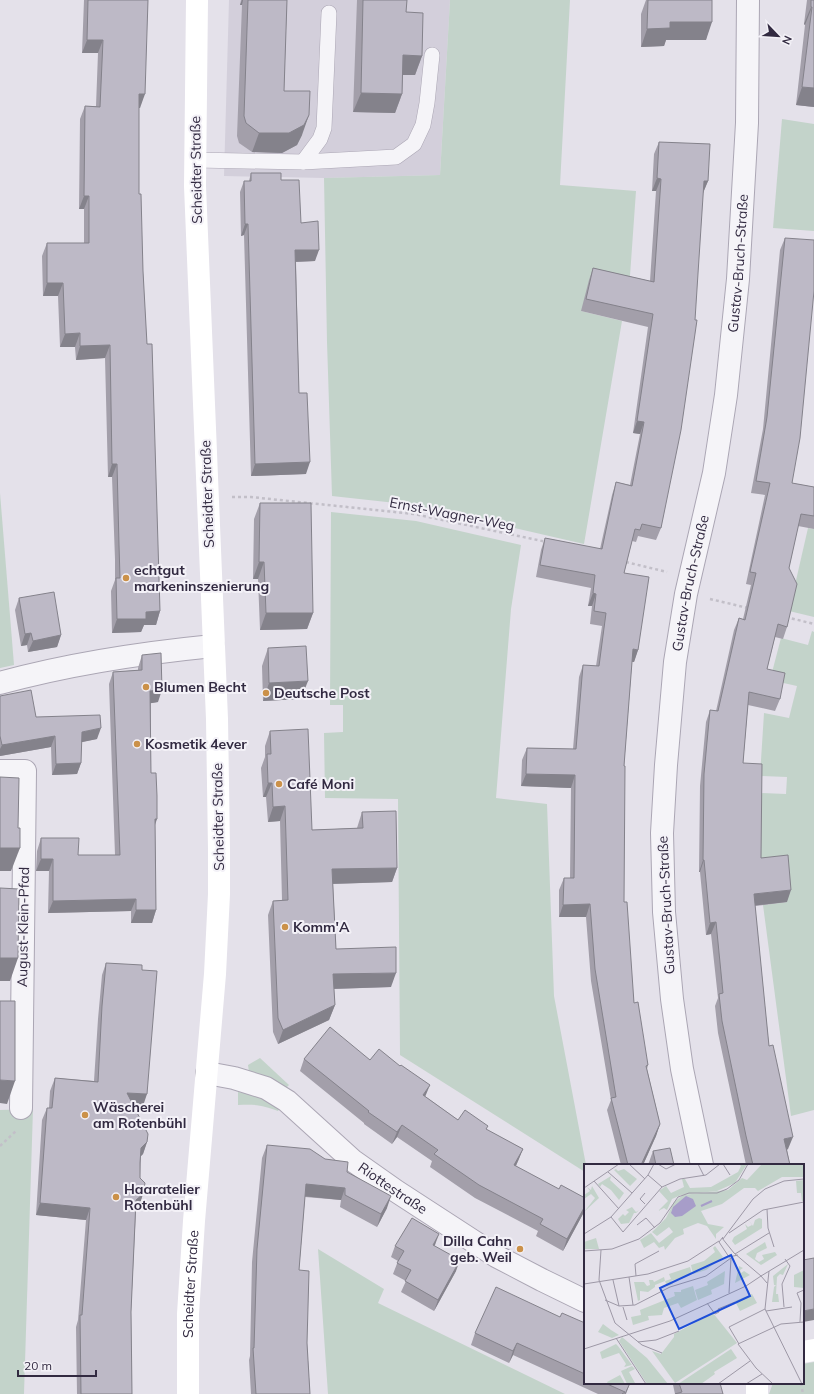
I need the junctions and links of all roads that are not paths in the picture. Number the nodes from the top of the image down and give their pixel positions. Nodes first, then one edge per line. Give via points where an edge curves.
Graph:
1 (197, 0) edge
2 (748, 0) edge
3 (329, 14) dead end
4 (432, 55) dead end
5 (195, 160) junction
6 (303, 162) junction
7 (214, 646) junction
8 (0, 683) edge
9 (0, 771) edge
10 (207, 1073) junction
11 (21, 1108) dead end
12 (702, 1164) edge
13 (584, 1300) edge
14 (814, 1350) edge
15 (804, 1352) edge
16 (188, 1394) edge

1 - 5 main road, Scheidter Straße
2 - 12 street, Gustav-Bruch-Straße via 748,123 738,279 726,395 714,473 688,585 675,662 662,833 664,912 672,999 681,1062
3 - 6 lane via 324,128 317,144
4 - 6 lane via 428,103 423,125 414,144 396,157
5 - 6 lane
5 - 7 main road, Scheidter Straße
7 - 8 street via 171,650 94,663
7 - 10 main road, Scheidter Straße via 219,894
9 - 11 street, August-Klein-Pfad via 26,771
10 - 13 street, Riottestraße via 227,1076 266,1088 287,1101 352,1160 396,1191 496,1256
10 - 16 main road, Scheidter Straße via 188,1314
14 - 15 main road

